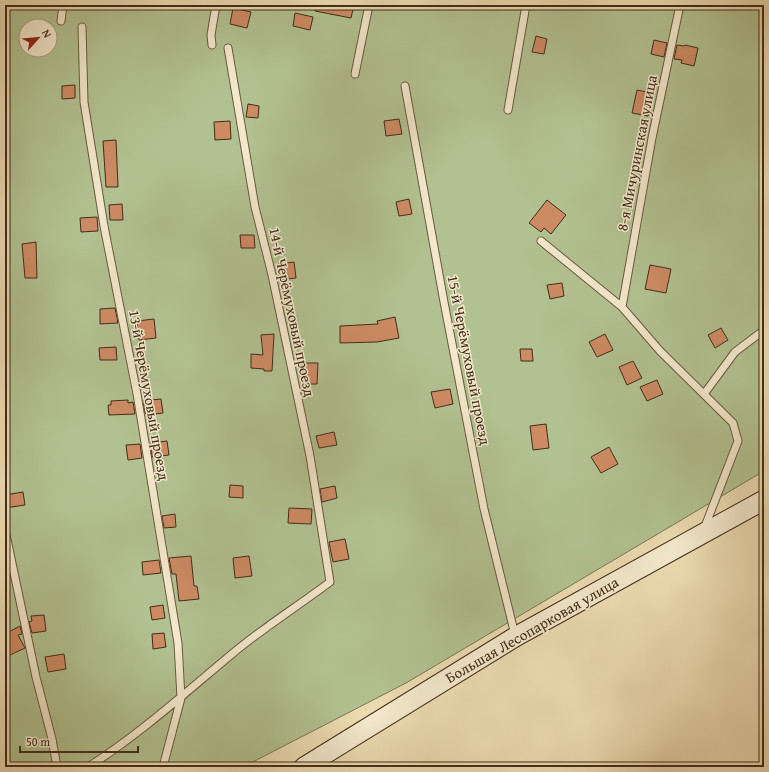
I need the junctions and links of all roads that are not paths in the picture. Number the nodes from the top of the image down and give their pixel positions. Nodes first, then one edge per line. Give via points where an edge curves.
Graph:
1 (62, 5) edge
2 (216, 5) edge
3 (369, 5) edge
4 (526, 5) edge
5 (680, 5) edge
6 (61, 21) dead end
7 (82, 27) dead end
8 (212, 45) dead end
9 (228, 48) dead end
10 (355, 74) dead end
11 (405, 86) dead end
12 (508, 110) dead end
13 (541, 240) dead end
14 (622, 307) junction
15 (764, 330) edge
16 (704, 394) junction
17 (764, 500) edge
18 (5, 530) edge
19 (702, 535) junction
20 (515, 637) junction
21 (181, 698) junction
22 (57, 767) edge
23 (88, 767) edge
24 (163, 767) edge
25 (304, 767) edge

1 - 6 lane
2 - 8 lane
3 - 10 lane
4 - 12 lane
5 - 14 lane, 8-я Мичуринская улица via 652,138
7 - 21 lane, 13-й Черёмуховый проезд via 84,102 104,226 138,394 178,643
9 - 21 lane, 14-й Черёмуховый проезд via 255,207 310,456 330,582 233,653
11 - 20 lane, 15-й Черёмуховый проезд via 484,509
13 - 14 lane
14 - 16 lane via 660,351
15 - 16 lane via 735,352
16 - 19 lane via 733,423 738,441
17 - 19 main road, Большая Лесопарковая улица
18 - 22 lane
19 - 20 main road, Большая Лесопарковая улица
20 - 25 main road, Большая Лесопарковая улица
21 - 23 lane
21 - 24 lane, 13-й Черёмуховый проезд

